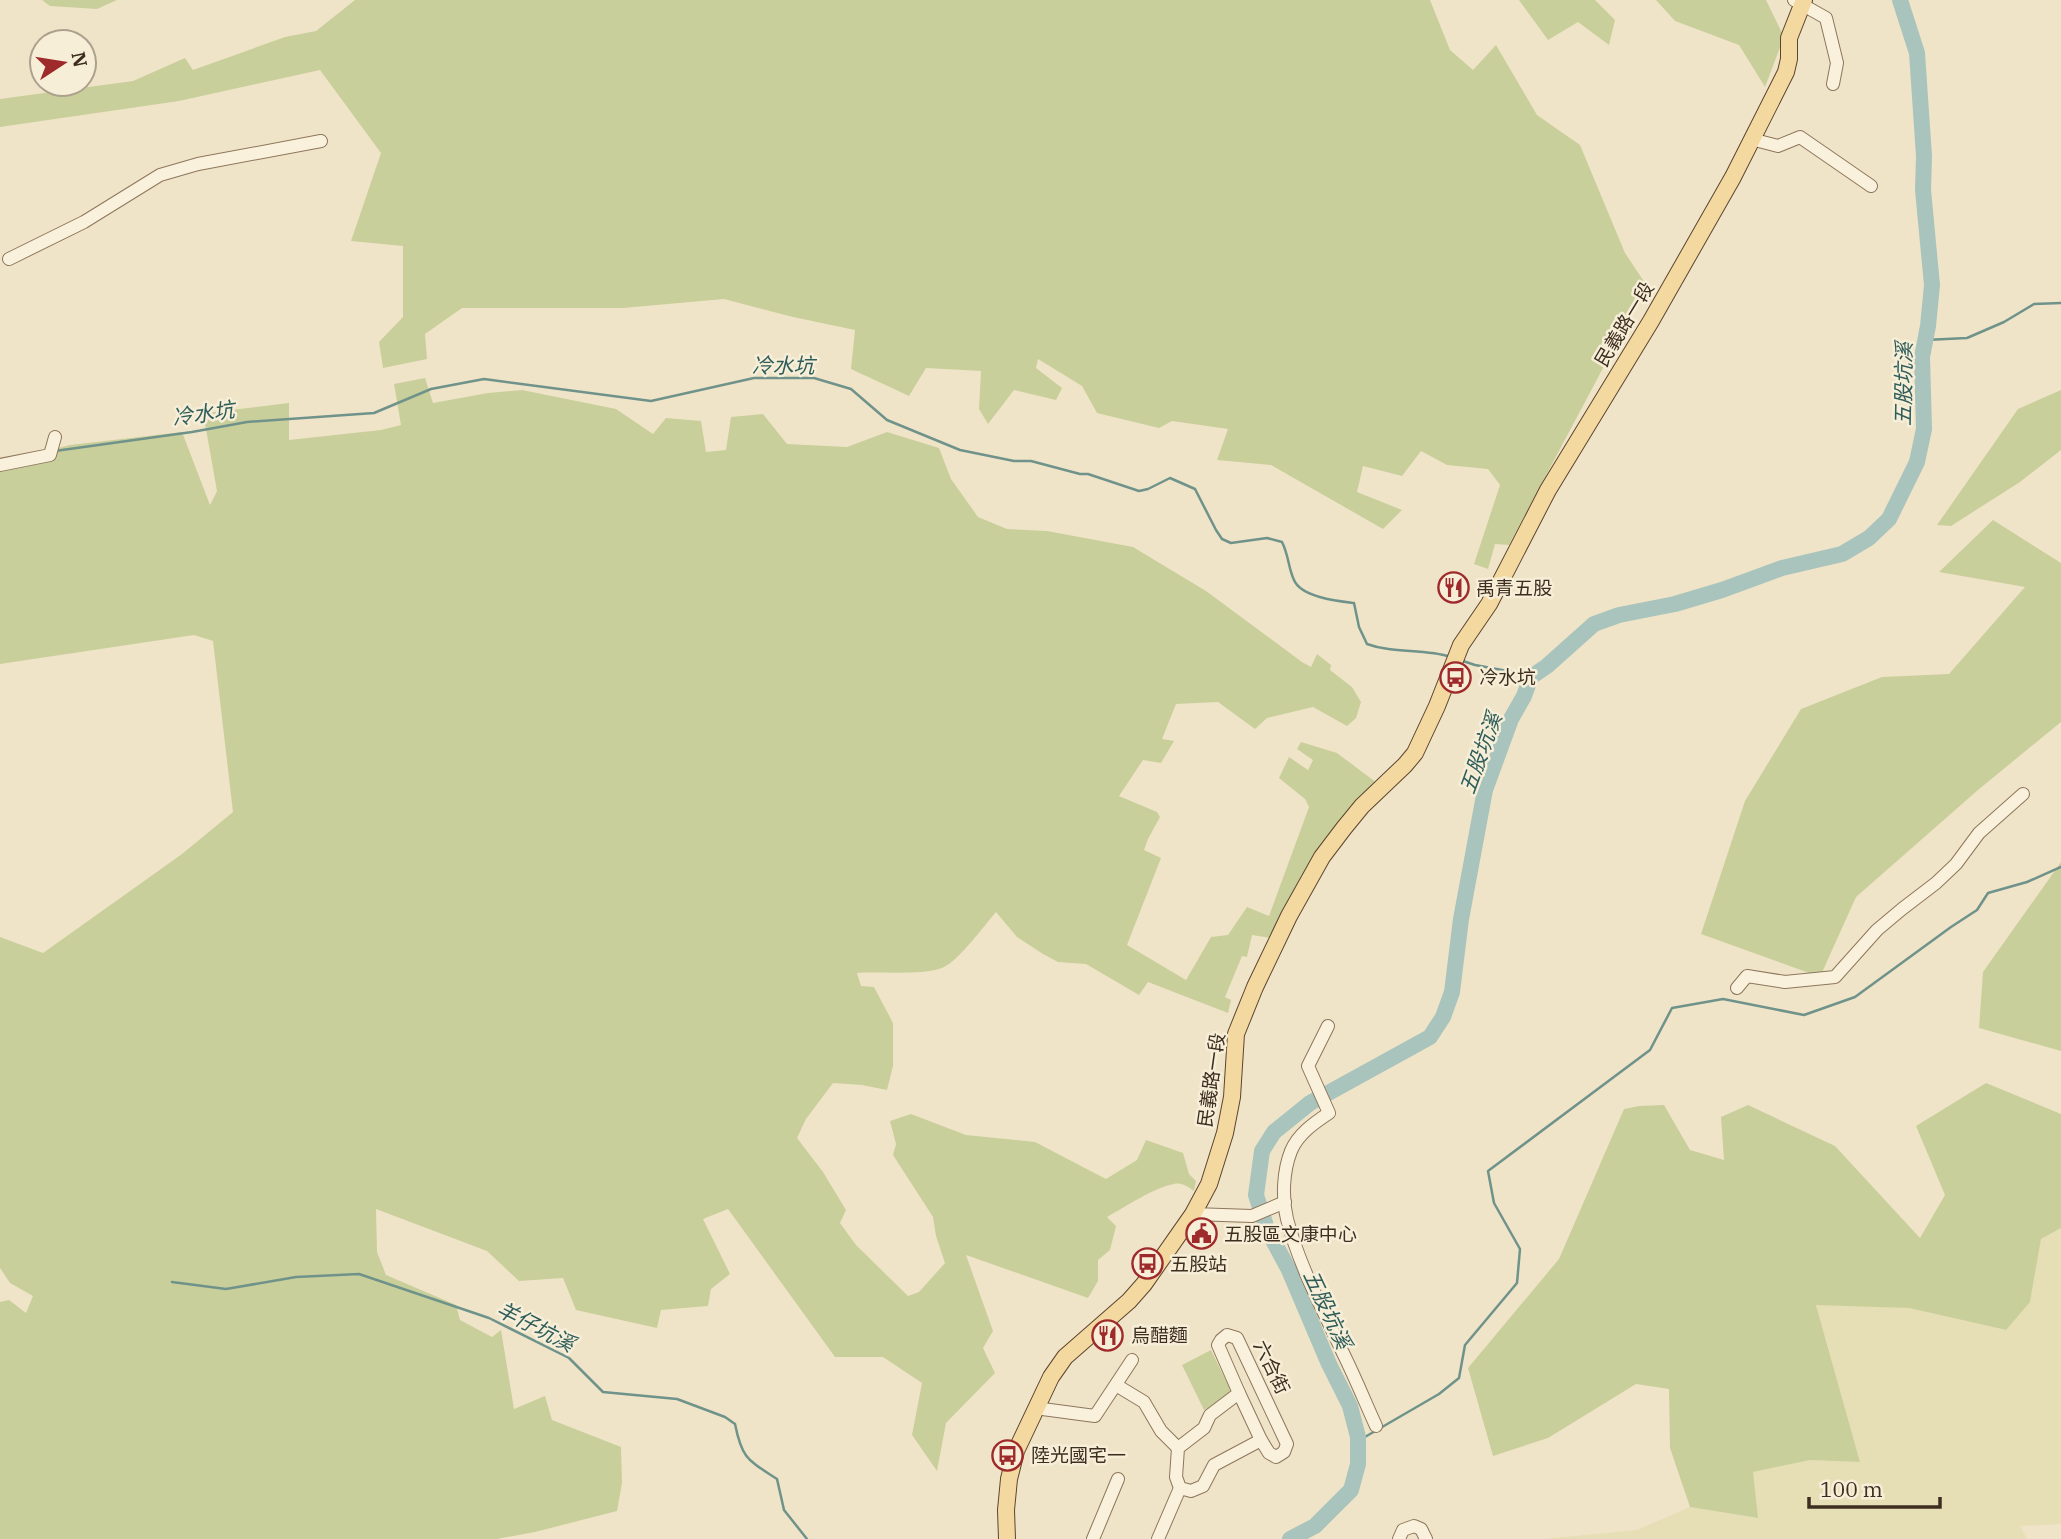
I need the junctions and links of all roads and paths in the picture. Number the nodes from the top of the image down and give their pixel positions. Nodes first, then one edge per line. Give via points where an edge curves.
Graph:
1 (1800, 2) edge
2 (1833, 84) dead end
3 (1751, 139) junction
4 (321, 141) dead end
5 (1871, 186) dead end
6 (9, 260) dead end
7 (52, 447) dead end
8 (0, 466) edge
9 (2023, 794) dead end
10 (1737, 988) dead end
11 (1328, 1026) dead end
12 (1282, 1203) junction
13 (1193, 1214) junction
14 (1132, 1360) dead end
15 (1116, 1385) junction
16 (1239, 1393) junction
17 (1035, 1408) junction
18 (1376, 1426) dead end
19 (1261, 1440) junction
20 (1178, 1448) junction
21 (1118, 1479) dead end
22 (1180, 1488) junction
23 (1007, 1539) edge
24 (1093, 1539) edge
25 (1158, 1539) edge
26 (1399, 1539) edge
27 (1426, 1539) edge

1 - 2 street via 1826,18 1837,63
1 - 3 main road, 民義路一段 via 1789,38 1786,72
3 - 5 street via 1778,146 1800,137
3 - 13 main road, 民義路一段 via 1658,309 1548,490 1489,604 1461,645 1415,753 1344,828 1289,916 1236,1034 1225,1133 1209,1184
4 - 6 street via 160,175 85,222
7 - 8 street
9 - 10 street via 1979,833 1936,883 1878,930 1835,977 1785,982 1746,976
11 - 12 street via 1308,1066 1329,1113 1300,1136 1292,1150
12 - 13 street via 1252,1216
12 - 18 street via 1313,1291
13 - 17 main road, 民義路一段 via 1129,1301 1065,1357
14 - 15 street
15 - 17 street via 1095,1416
15 - 20 street via 1144,1402 1161,1431
16 - 19 street, 六合街
16 - 19 street, 六合街 via 1218,1345 1227,1335 1237,1338 1287,1444 1276,1457
16 - 20 street
17 - 23 main road, 民義路一段 via 1009,1479
19 - 22 street via 1214,1465 1203,1486 1191,1491
20 - 22 street
21 - 24 street
22 - 25 street
26 - 27 street via 1403,1530 1414,1526

